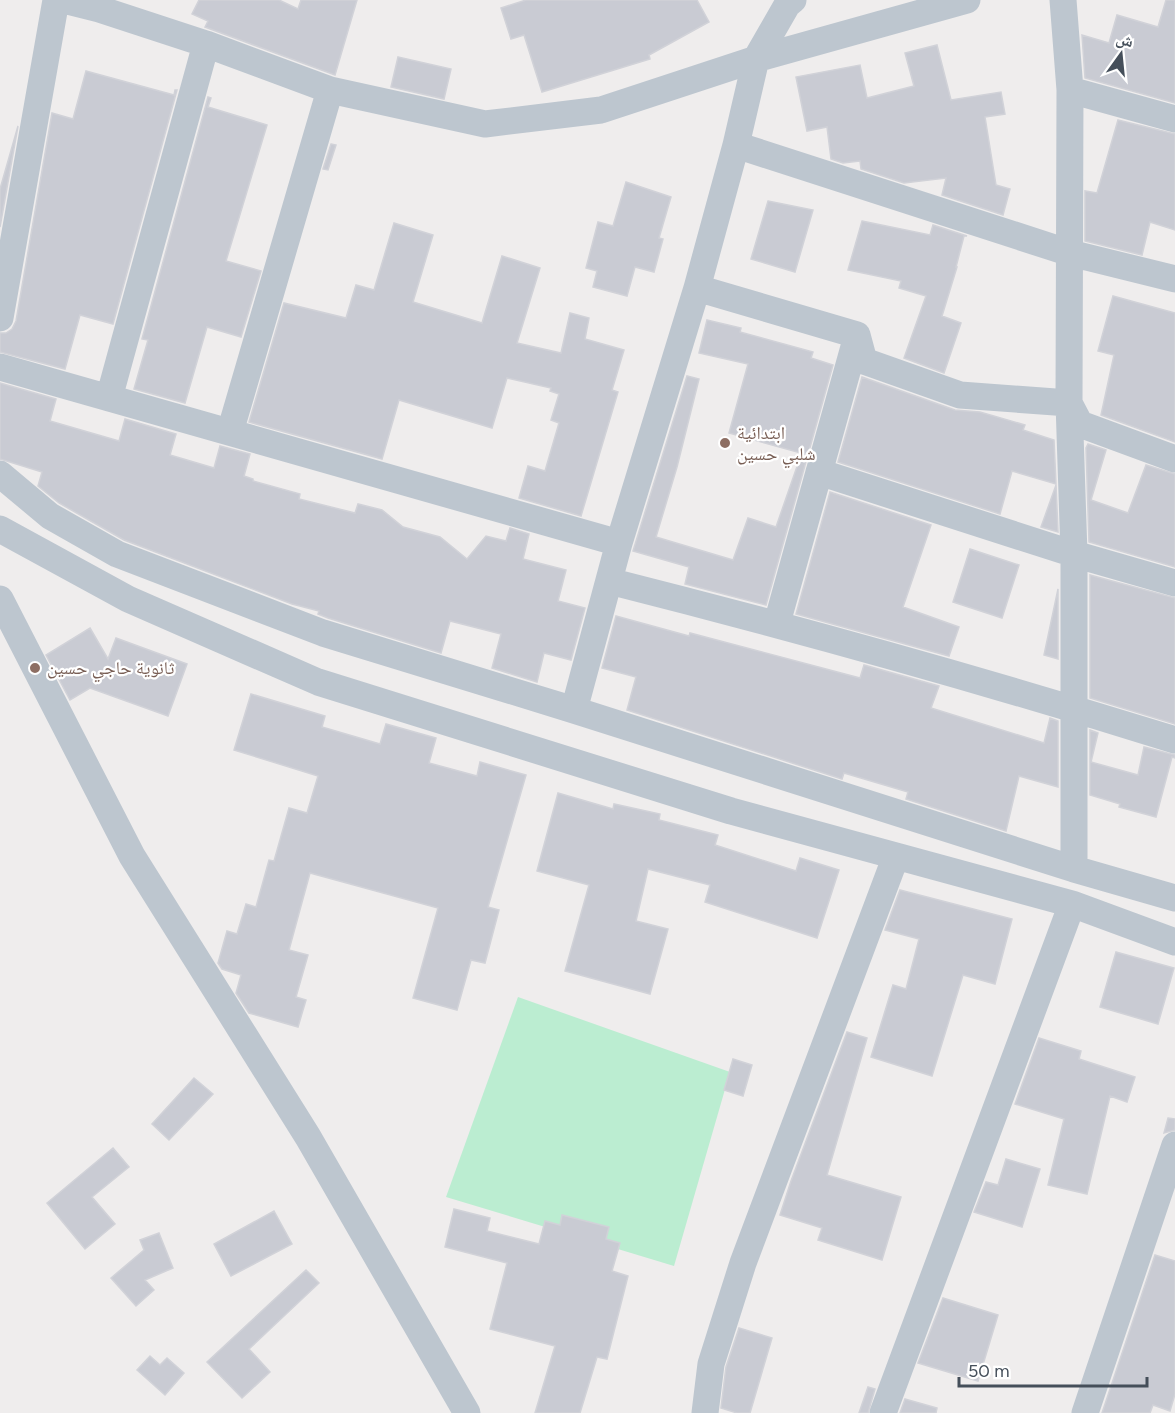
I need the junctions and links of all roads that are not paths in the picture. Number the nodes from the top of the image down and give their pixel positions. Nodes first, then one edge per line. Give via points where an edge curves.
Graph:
1 (56, 0) edge
2 (63, 0) edge
3 (793, 0) edge
4 (967, 0) edge
5 (1063, 0) edge
6 (103, 5) edge
7 (206, 44) junction
8 (756, 59) junction
9 (330, 90) junction
10 (1070, 90) junction
11 (1175, 119) edge
12 (736, 145) junction
13 (1070, 252) junction
14 (5, 255) edge
15 (1175, 279) edge
16 (697, 288) junction
17 (0, 318) edge
18 (857, 335) junction
19 (0, 367) edge
20 (109, 398) junction
21 (1069, 403) junction
22 (230, 432) junction
23 (1175, 459) edge
24 (819, 472) junction
25 (0, 474) edge
26 (0, 529) edge
27 (619, 543) junction
28 (1074, 554) junction
29 (609, 581) junction
30 (1175, 583) edge
31 (0, 599) edge
32 (777, 623) junction
33 (1074, 708) junction
34 (574, 710) junction
35 (1175, 740) edge
36 (896, 856) junction
37 (1074, 869) junction
38 (1175, 898) edge
39 (1072, 904) junction
40 (1175, 942) edge
41 (1175, 1145) edge
42 (467, 1413) edge
43 (705, 1413) edge
44 (883, 1413) edge
45 (1085, 1413) edge

1 - 14 street
2 - 6 street
3 - 8 street
4 - 8 street
5 - 10 street
6 - 7 street
7 - 9 street
7 - 20 street
8 - 9 street via 601,110 485,124
8 - 12 street
9 - 22 street
10 - 11 street
10 - 13 street
12 - 13 street
12 - 16 street
13 - 15 street
13 - 21 street
14 - 17 street
16 - 18 street
16 - 27 street
18 - 21 street via 864,361 960,395
18 - 24 street
19 - 20 street
20 - 22 street
21 - 23 street via 1080,424
21 - 28 street
22 - 27 street
24 - 28 street
24 - 32 street
25 - 34 street via 50,516 117,554 323,633
26 - 36 street via 128,599 318,682 731,811
27 - 29 street
28 - 30 street
28 - 33 street
29 - 32 street
29 - 34 street
31 - 42 street via 132,856 308,1137
32 - 33 street
33 - 35 street
33 - 37 street
34 - 37 street
36 - 39 street
36 - 43 street via 743,1263 711,1364
37 - 38 street
39 - 40 street
39 - 44 street
41 - 45 street

